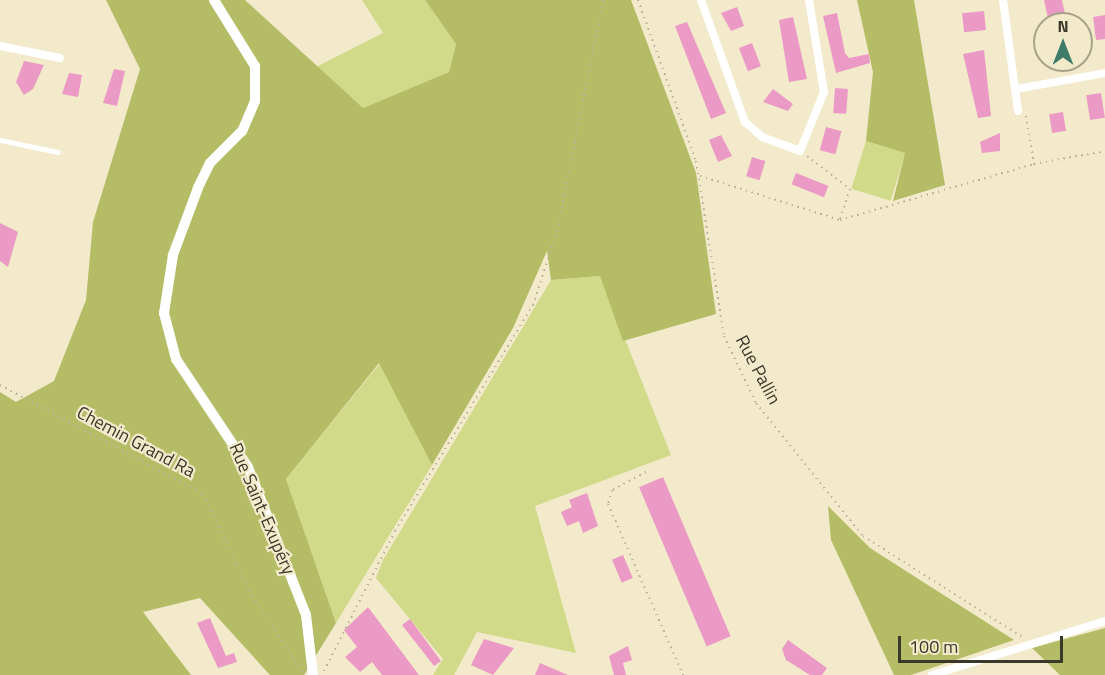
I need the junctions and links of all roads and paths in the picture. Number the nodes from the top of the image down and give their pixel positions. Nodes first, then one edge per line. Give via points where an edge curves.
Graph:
1 (214, 0) edge
2 (603, 0) edge
3 (638, 0) edge
4 (700, 0) edge
5 (808, 0) edge
6 (1003, 0) edge
7 (0, 46) edge
8 (60, 58) dead end
9 (1105, 73) edge
10 (1016, 89) junction
11 (1018, 111) joint
12 (0, 140) edge
13 (800, 151) junction
14 (1105, 151) edge
15 (58, 152) dead end
16 (1034, 164) junction
17 (698, 175) junction
18 (840, 220) junction
19 (0, 384) edge
20 (646, 472) dead end
21 (1105, 621) edge
22 (1029, 641) junction
23 (303, 675) edge
24 (313, 675) edge
25 (322, 675) edge
26 (683, 675) edge
27 (932, 675) edge

1 - 24 street, Rue Saint-Exupéry via 248,49 258,86 242,131 210,163 172,255 165,296 167,333 176,359 248,467 306,615
2 - 25 path via 558,231 533,306 395,531 340,629
3 - 17 path, Rue Pallin
4 - 13 street via 745,122 762,137
5 - 13 street via 824,92
6 - 10 street
7 - 8 street
9 - 10 street
10 - 11 street
11 - 16 path via 1027,117
12 - 15 lane
13 - 18 path via 850,189
14 - 16 path
16 - 18 path
17 - 18 path
17 - 22 path, Rue Pallin via 724,336 756,403 863,536
19 - 23 path, Chemin Grand Ra via 203,494 249,590
20 - 26 path via 620,483 608,504
21 - 22 street
22 - 27 street

